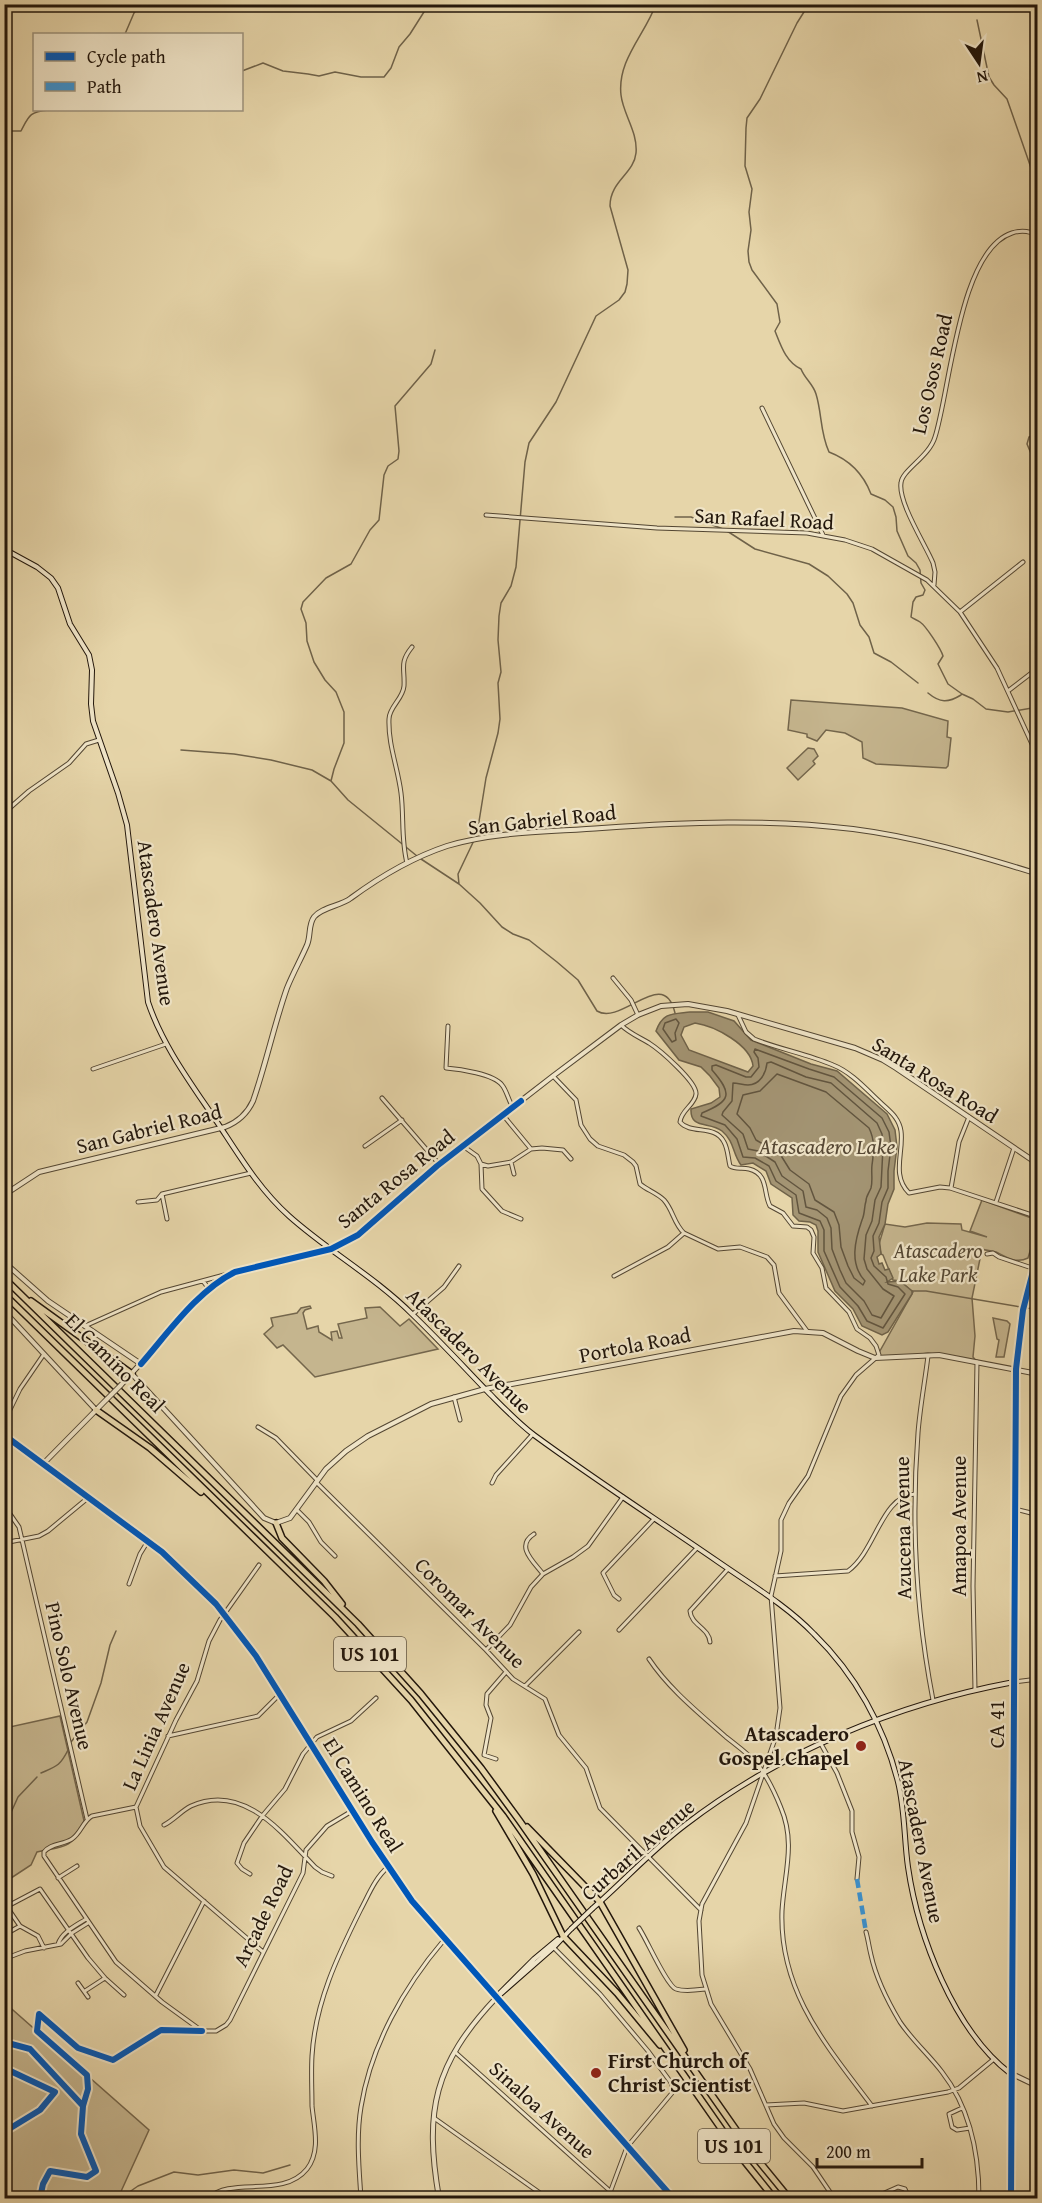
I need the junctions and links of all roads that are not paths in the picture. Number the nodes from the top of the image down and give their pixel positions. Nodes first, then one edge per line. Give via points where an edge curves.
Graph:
1 (1038, 236) edge
2 (762, 408) dead end
3 (486, 514) dead end
4 (823, 535) junction
5 (4, 549) edge
6 (1023, 562) dead end
7 (934, 585) junction
8 (960, 612) junction
9 (412, 647) dead end
10 (1038, 668) edge
11 (1008, 691) junction
12 (99, 740) junction
13 (1038, 757) edge
14 (4, 813) edge
15 (407, 863) junction
16 (1038, 874) edge
17 (614, 978) dead end
18 (638, 1015) junction
19 (738, 1015) junction
20 (621, 1025) junction
21 (448, 1026) dead end
22 (166, 1044) junction
23 (93, 1069) dead end
24 (553, 1076) junction
25 (382, 1098) dead end
26 (513, 1107) junction
27 (503, 1114) junction
28 (969, 1117) junction
29 (402, 1120) junction
30 (221, 1128) junction
31 (364, 1146) dead end
32 (463, 1146) junction
33 (1014, 1148) junction
34 (531, 1149) junction
35 (571, 1159) dead end
36 (511, 1162) junction
37 (439, 1164) junction
38 (481, 1164) junction
39 (1038, 1164) edge
40 (251, 1173) junction
41 (514, 1174) dead end
42 (951, 1188) junction
43 (162, 1194) junction
44 (4, 1195) edge
45 (138, 1202) dead end
46 (996, 1202) junction
47 (1038, 1217) edge
48 (167, 1219) dead end
49 (521, 1219) dead end
50 (684, 1233) junction
51 (331, 1249) junction
52 (1038, 1252) edge
53 (987, 1254) dead end
54 (4, 1262) edge
55 (459, 1266) dead end
56 (1032, 1268) junction
57 (236, 1272) junction
58 (614, 1276) dead end
59 (4, 1278) edge
60 (203, 1281) junction
61 (208, 1289) junction
62 (20, 1293) junction
63 (4, 1294) edge
64 (4, 1311) edge
65 (413, 1314) junction
66 (85, 1326) junction
67 (807, 1331) junction
68 (44, 1354) junction
69 (928, 1354) junction
70 (875, 1358) junction
71 (977, 1362) junction
72 (141, 1364) junction
73 (1016, 1369) junction
74 (132, 1374) junction
75 (1038, 1374) edge
76 (485, 1389) junction
77 (454, 1397) junction
78 (96, 1410) junction
79 (460, 1420) dead end
80 (4, 1422) edge
81 (258, 1427) dead end
82 (533, 1434) junction
83 (4, 1435) edge
84 (43, 1464) junction
85 (316, 1481) junction
86 (492, 1483) dead end
87 (915, 1494) junction
88 (89, 1497) junction
89 (623, 1497) junction
90 (1015, 1509) junction
91 (4, 1510) edge
92 (297, 1510) junction
93 (230, 1515) junction
94 (655, 1518) junction
95 (276, 1523) junction
96 (1038, 1523) edge
97 (534, 1534) dead end
98 (21, 1540) junction
99 (148, 1541) junction
100 (4, 1543) edge
101 (697, 1548) junction
102 (335, 1556) dead end
103 (259, 1566) dead end
104 (728, 1569) junction
105 (543, 1574) junction
106 (775, 1576) junction
107 (129, 1584) dead end
108 (619, 1599) dead end
109 (771, 1599) junction
110 (225, 1614) junction
111 (358, 1624) junction
112 (619, 1630) dead end
113 (579, 1632) dead end
114 (710, 1642) dead end
115 (486, 1650) junction
116 (650, 1659) dead end
117 (506, 1672) junction
118 (1038, 1679) edge
119 (1014, 1682) junction
120 (525, 1686) junction
121 (975, 1690) junction
122 (280, 1694) junction
123 (376, 1698) dead end
124 (933, 1701) junction
125 (876, 1720) junction
126 (168, 1736) junction
127 (311, 1744) junction
128 (821, 1744) junction
129 (496, 1758) dead end
130 (764, 1774) junction
131 (481, 1786) junction
132 (136, 1807) junction
133 (352, 1811) junction
134 (263, 1815) junction
135 (87, 1819) junction
136 (519, 1820) junction
137 (164, 1825) dead end
138 (305, 1856) junction
139 (649, 1857) junction
140 (76, 1866) dead end
141 (388, 1867) junction
142 (249, 1874) dead end
143 (332, 1876) dead end
144 (58, 1878) junction
145 (857, 1878) dead end
146 (204, 1900) junction
147 (600, 1902) junction
148 (6, 1908) edge
149 (701, 1910) junction
150 (87, 1921) junction
151 (20, 1926) junction
152 (639, 1928) dead end
153 (70, 1932) junction
154 (866, 1932) dead end
155 (4, 1935) edge
156 (563, 1936) junction
157 (444, 1940) junction
158 (552, 1946) junction
159 (44, 1948) junction
160 (263, 1952) junction
161 (4, 1959) edge
162 (105, 1978) junction
163 (78, 1983) dead end
164 (705, 1989) junction
165 (85, 1990) junction
166 (124, 1995) dead end
167 (156, 1996) junction
168 (88, 1997) dead end
169 (496, 1998) junction
170 (454, 2051) junction
171 (994, 2060) junction
172 (677, 2064) junction
173 (1011, 2074) junction
174 (702, 2080) junction
175 (1038, 2081) edge
176 (1033, 2084) junction
177 (954, 2090) junction
178 (1038, 2092) edge
179 (766, 2105) junction
180 (872, 2106) junction
181 (962, 2108) junction
182 (433, 2117) junction
183 (970, 2128) junction
184 (627, 2147) junction
185 (610, 2191) junction
186 (209, 2199) edge
187 (361, 2199) edge
188 (439, 2199) edge
189 (547, 2199) edge
190 (608, 2199) edge
191 (673, 2199) edge
192 (774, 2199) edge
193 (789, 2199) edge
194 (834, 2199) edge
195 (873, 2199) edge
196 (909, 2199) edge
197 (979, 2199) edge
198 (1011, 2199) edge

1 - 7 street, Los Osos Road via 1023,230 1008,234 983,261 963,309 936,435 926,454 901,482 905,502 933,563
2 - 4 street
3 - 4 street, San Rafael Road via 657,528
4 - 7 street, San Rafael Road via 872,549
5 - 12 street, Atascadero Avenue via 37,567 58,588 70,624 91,660 91,712
6 - 8 street
7 - 8 street, San Rafael Road
8 - 11 street, San Rafael Road
9 - 15 street via 402,668 402,693 388,717 401,791
10 - 11 street
11 - 13 street, San Rafael Road
12 - 14 street via 86,744 69,763
12 - 22 street, Atascadero Avenue via 127,825 148,1002
15 - 16 street, San Gabriel Road via 448,846 504,835 749,822 873,832 962,851
15 - 30 street, San Gabriel Road via 348,901 314,917 309,941 287,988 253,1101 242,1118
17 - 18 street
18 - 19 street, Santa Rosa Road via 679,1004
18 - 20 street, Santa Rosa Road
19 - 28 street, Santa Rosa Road via 855,1048 883,1060
19 - 42 street via 754,1039 834,1065 896,1117 901,1134 899,1173 909,1193
20 - 24 street, Santa Rosa Road
20 - 70 street via 654,1047 693,1084 696,1096 682,1114 682,1125 721,1137 730,1166 748,1168 758,1174 765,1182 770,1206 783,1213 793,1226 811,1230 813,1253 825,1286 849,1312 857,1329 876,1346 879,1355
21 - 26 street via 446,1068 497,1081 503,1085
22 - 23 street
22 - 30 street, Atascadero Avenue
24 - 26 street, Santa Rosa Road
24 - 50 street via 576,1100 581,1125 590,1139 635,1164 640,1184 663,1200
25 - 29 street
26 - 27 street, Santa Rosa Road
27 - 32 street, Santa Rosa Road
27 - 34 street
28 - 33 street, Santa Rosa Road
28 - 42 street via 959,1142
29 - 31 street
29 - 37 street
30 - 40 street, Atascadero Avenue
30 - 44 street, San Gabriel Road via 39,1172
32 - 37 street, Santa Rosa Road
32 - 38 street
33 - 39 street, Santa Rosa Road
33 - 46 street
34 - 35 street via 563,1150
34 - 36 street
36 - 38 street
36 - 41 street
37 - 51 street, Santa Rosa Road via 370,1226
38 - 49 street via 485,1195 502,1211
40 - 43 street
40 - 51 street, Atascadero Avenue via 284,1211
42 - 46 street
43 - 45 street via 157,1200
43 - 48 street
46 - 47 street
50 - 58 street via 668,1247
50 - 67 street via 718,1249 740,1247 767,1257 774,1265 778,1293
51 - 57 street, Santa Rosa Road
51 - 65 street, Atascadero Avenue
52 - 56 main road, CA 41 / CA 41
53 - 56 street
54 - 66 street via 33,1289
55 - 65 street via 444,1287
56 - 73 main road, CA 41 / CA 41
57 - 60 street
57 - 61 street, Santa Rosa Road
59 - 62 highway, El Camino Real / US 101
60 - 61 street
60 - 66 street via 160,1292
61 - 72 street, Santa Rosa Road
62 - 74 highway
62 - 111 highway, El Camino Real / US 101
63 - 93 highway, El Camino Real / US 101
64 - 68 street
65 - 76 street, Atascadero Avenue
66 - 72 street
67 - 70 street, Portola Road via 823,1333
67 - 76 street, Portola Road via 773,1334
68 - 78 street
68 - 80 street
69 - 70 street, Portola Road
69 - 71 street, Portola Road
69 - 87 street, Azucena Avenue
70 - 106 street via 841,1396 808,1476 783,1514 782,1551
71 - 73 street, Portola Road
71 - 121 street, Amapoa Avenue
72 - 74 street, Santa Rosa Road
73 - 75 street, Portola Road
73 - 90 main road, CA 41 / CA 41
74 - 78 street, Santa Rosa Road, bridge
74 - 95 street via 264,1518
76 - 77 street, Portola Road
76 - 82 street, Atascadero Avenue
77 - 79 street
77 - 85 street, Portola Road via 422,1408 368,1436 335,1460
78 - 84 street, Santa Rosa Road
78 - 93 highway via 150,1448
81 - 85 street, Coromar Avenue via 276,1438
82 - 86 street
82 - 89 street, Atascadero Avenue
83 - 84 street, El Camino Real
84 - 88 street, El Camino Real
85 - 92 street, Portola Road
85 - 115 street, Coromar Avenue
87 - 106 street via 893,1503 872,1541 848,1571
87 - 124 street, Azucena Avenue via 918,1592
88 - 98 street via 48,1531
88 - 99 street, El Camino Real
89 - 94 street, Atascadero Avenue
89 - 105 street via 588,1546
90 - 96 street via 1031,1513
90 - 119 main road, CA 41 / CA 41
91 - 98 street, Pino Solo Avenue via 19,1527
92 - 95 street, Portola Road via 290,1518
92 - 102 street
93 - 131 highway, El Camino Real / US 101 via 382,1667
94 - 101 street, Atascadero Avenue
94 - 108 street via 603,1573
95 - 111 highway via 282,1538
97 - 105 street via 525,1546
98 - 100 street
98 - 135 street, Pino Solo Avenue
99 - 107 street
99 - 110 street, El Camino Real
101 - 104 street, Atascadero Avenue
101 - 112 street
103 - 110 street, La Linia Avenue
104 - 109 street, Atascadero Avenue
104 - 114 street via 690,1611
105 - 115 street via 523,1598 510,1625
106 - 109 street
109 - 125 street, Atascadero Avenue via 815,1634 850,1676
109 - 130 street via 780,1715
110 - 122 street, El Camino Real
110 - 126 street, La Linia Avenue via 208,1641 200,1675
111 - 136 highway, El Camino Real / US 101 via 446,1724
113 - 120 street
115 - 117 street, Coromar Avenue
116 - 130 street via 661,1677 757,1763
117 - 120 street, Coromar Avenue
117 - 129 street via 486,1697 490,1718 484,1755
118 - 119 street, Curbaril Avenue
119 - 121 street, Curbaril Avenue
119 - 173 main road, CA 41 / CA 41
120 - 139 street, Coromar Avenue via 547,1702 559,1735 586,1767 600,1808
121 - 124 street, Curbaril Avenue
122 - 126 street via 258,1716
122 - 127 street, El Camino Real
123 - 127 street via 351,1721
124 - 125 street, Curbaril Avenue
125 - 128 street, Curbaril Avenue
125 - 171 street, Atascadero Avenue via 898,1785 921,1929 945,1988
126 - 132 street, La Linia Avenue
127 - 133 street, El Camino Real
127 - 134 street via 279,1798
128 - 130 street, Curbaril Avenue
128 - 145 street via 852,1811 852,1832 859,1857
130 - 139 street, Curbaril Avenue via 684,1826
130 - 149 street via 746,1823
130 - 180 street via 783,1811 789,1834 782,1912 792,1981 815,2029
131 - 156 highway via 537,1882
131 - 172 highway, El Camino Real / US 101
132 - 135 street, La Linia Avenue
132 - 146 street via 140,1826 160,1862
133 - 138 street, Arcade Road via 327,1826
133 - 141 street, El Camino Real
134 - 137 street via 216,1799 190,1806
134 - 138 street
134 - 142 street via 237,1858 239,1867
135 - 144 street via 73,1838 49,1846 44,1853
136 - 147 highway
136 - 174 highway, El Camino Real / US 101
138 - 143 street
138 - 160 street, Arcade Road via 303,1873
139 - 147 street, Curbaril Avenue
139 - 149 street, Coromar Avenue
140 - 144 street
141 - 157 street, El Camino Real
141 - 186 street via 376,1879 339,1953 315,2028 311,2082 315,2146 310,2164 287,2182 215,2193
144 - 150 street
146 - 160 street
146 - 167 street
147 - 156 street, Curbaril Avenue, bridge
147 - 174 highway
148 - 151 street
148 - 153 street via 40,1889
149 - 164 street
150 - 153 street
150 - 167 street via 116,1962
151 - 155 street
151 - 159 street via 38,1936
152 - 164 street via 672,1987
153 - 159 street via 58,1944
153 - 162 street
154 - 177 street via 881,1985 901,2023
156 - 158 street, Curbaril Avenue
156 - 172 highway
157 - 169 street, El Camino Real
157 - 187 street via 406,1993 373,2059 361,2108
158 - 169 street, Curbaril Avenue
158 - 184 street via 600,1994 672,2084 672,2093
159 - 161 street
160 - 167 street, Arcade Road via 226,2025 216,2031 202,2031
162 - 165 street
162 - 166 street
163 - 165 street
164 - 179 street
165 - 168 street
169 - 170 street, Curbaril Avenue
169 - 184 street, El Camino Real
170 - 182 street, Curbaril Avenue via 440,2083
170 - 185 street, Sinaloa Avenue
171 - 173 street, Atascadero Avenue
171 - 177 street
172 - 192 highway, El Camino Real / US 101
173 - 176 street, Atascadero Avenue
173 - 198 main road, CA 41 / CA 41
174 - 193 highway, El Camino Real / US 101
175 - 176 street
176 - 178 street
177 - 180 street
177 - 181 street
179 - 180 street via 804,2103 843,2111
179 - 194 street via 779,2131 808,2160
181 - 183 street
181 - 183 street via 949,2114 952,2127
182 - 188 street, Curbaril Avenue via 432,2150
182 - 189 street
183 - 197 street via 979,2169
184 - 185 street
184 - 191 street, El Camino Real
185 - 190 street
195 - 196 street via 898,2187 905,2189

